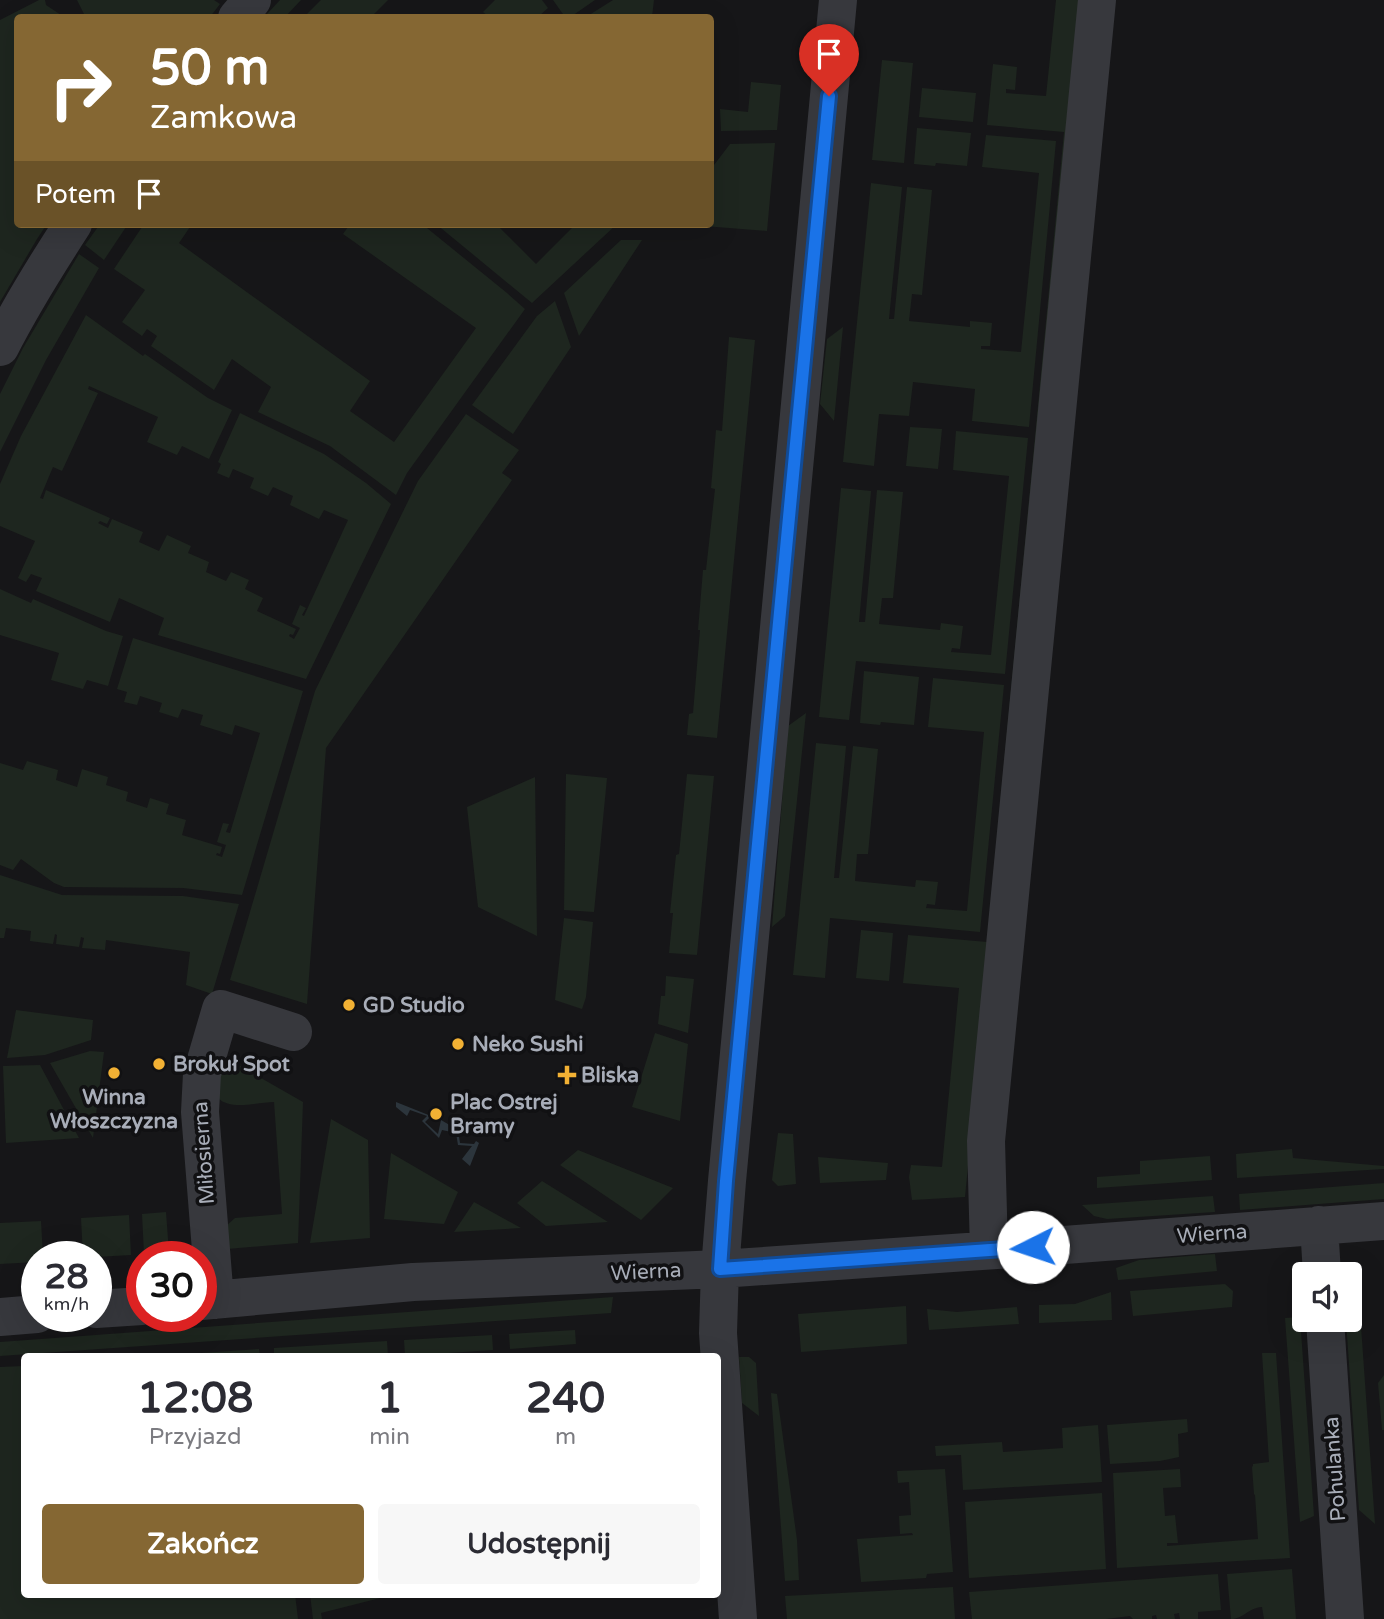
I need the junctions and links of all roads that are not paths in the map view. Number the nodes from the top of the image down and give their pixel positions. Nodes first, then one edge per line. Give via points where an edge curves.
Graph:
1 (252, 0) edge
2 (838, 0) edge
3 (1097, 0) edge
4 (240, 14) edge
5 (70, 228) edge
6 (0, 347) edge
7 (293, 1032) dead end
8 (1384, 1221) edge
9 (1318, 1225) junction
10 (205, 1241) edge
11 (989, 1250) junction
12 (1321, 1262) edge
13 (720, 1269) junction
14 (217, 1300) edge
15 (21, 1315) edge
16 (0, 1317) edge
17 (1326, 1332) edge
18 (719, 1353) edge
19 (721, 1376) edge
20 (738, 1619) edge
21 (1345, 1619) edge

1 - 4 street
2 - 13 street
3 - 11 street via 986,1141
5 - 6 street
7 - 10 street, Miłosierna via 221,1009 200,1093
8 - 9 street, Wierna
9 - 11 street, Wierna
9 - 12 street
11 - 13 street, Wierna
13 - 14 street, Wierna via 413,1282
13 - 18 street
15 - 16 street
17 - 21 street, Pohulanka
19 - 20 street

